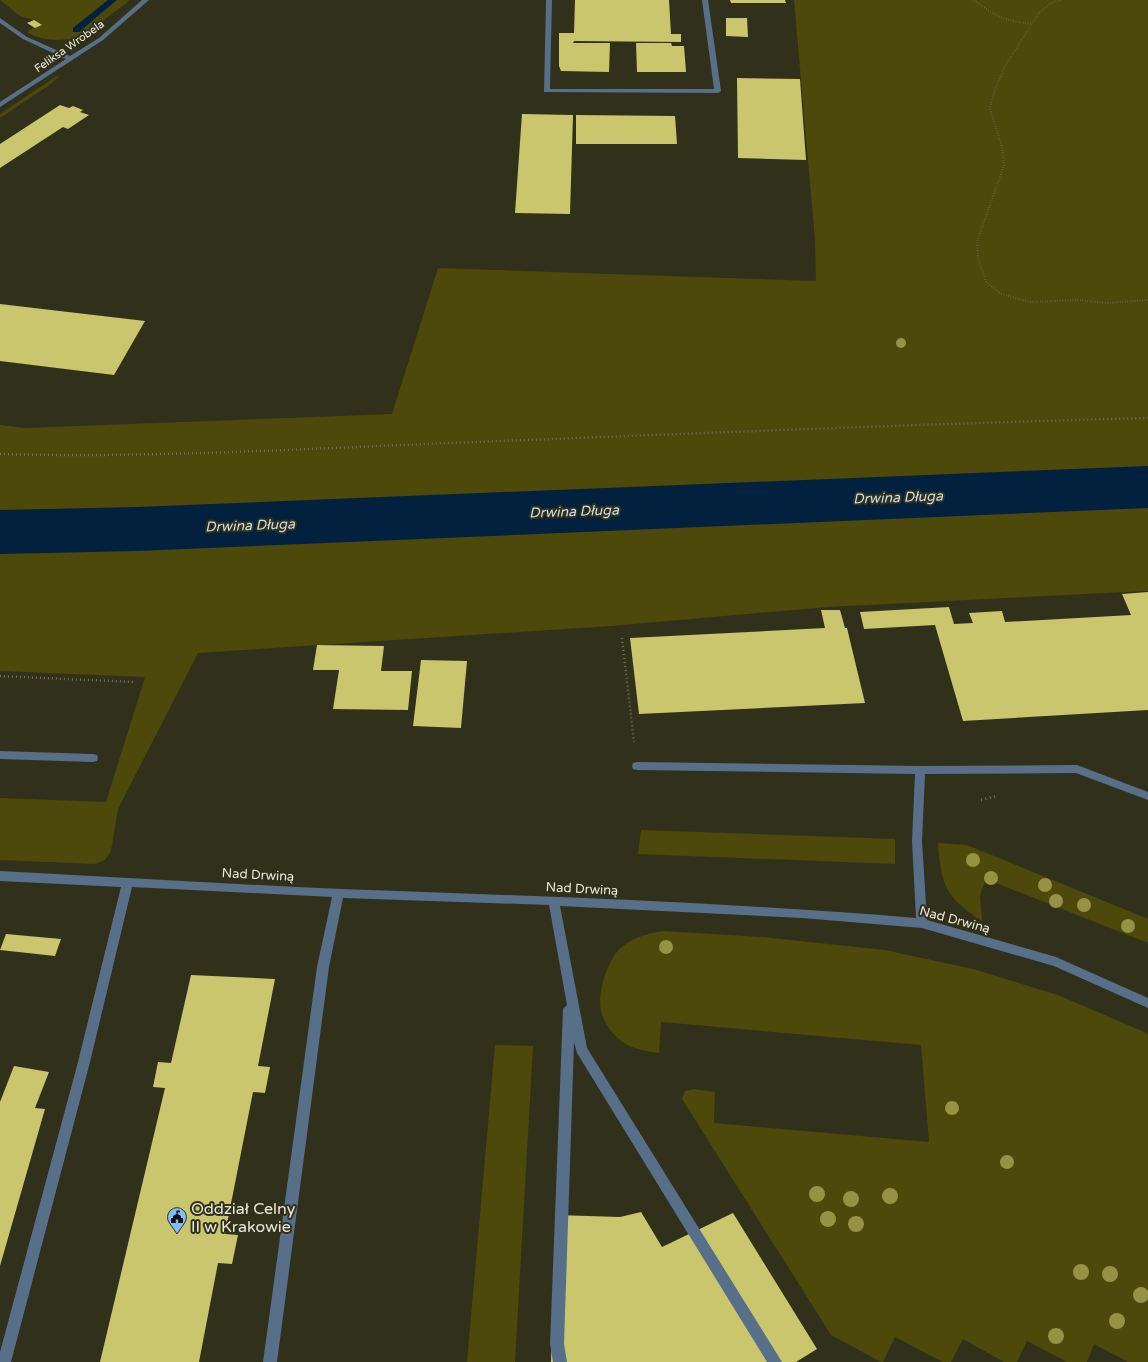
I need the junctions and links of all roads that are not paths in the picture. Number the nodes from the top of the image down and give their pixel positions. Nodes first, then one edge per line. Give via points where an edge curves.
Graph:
1 (146, 0) edge
2 (549, 0) edge
3 (705, 0) edge
4 (0, 20) edge
5 (71, 59) junction
6 (0, 106) edge
7 (0, 755) edge
8 (93, 758) dead end
9 (637, 766) dead end
10 (920, 770) junction
11 (1148, 796) edge
12 (0, 876) edge
13 (128, 882) junction
14 (338, 893) junction
15 (554, 901) junction
16 (922, 923) junction
17 (570, 989) junction
18 (1148, 1004) edge
19 (4, 1362) edge
20 (270, 1362) edge
21 (560, 1362) edge
22 (775, 1362) edge

1 - 5 street, Feliksa Wrobela via 101,39
2 - 3 street via 546,91 718,91
4 - 5 street via 25,38
5 - 6 street, Feliksa Wrobela
7 - 8 street
9 - 10 street
10 - 11 street via 1076,769
10 - 16 street via 917,841
12 - 13 street, Nad Drwiną
13 - 14 street, Nad Drwiną
13 - 19 street via 91,1039
14 - 15 street, Nad Drwiną
14 - 20 street via 323,967
15 - 16 street, Nad Drwiną via 802,913
15 - 17 street
16 - 18 street, Nad Drwiną via 1056,962
17 - 21 street via 557,1344
17 - 22 street via 581,1049

